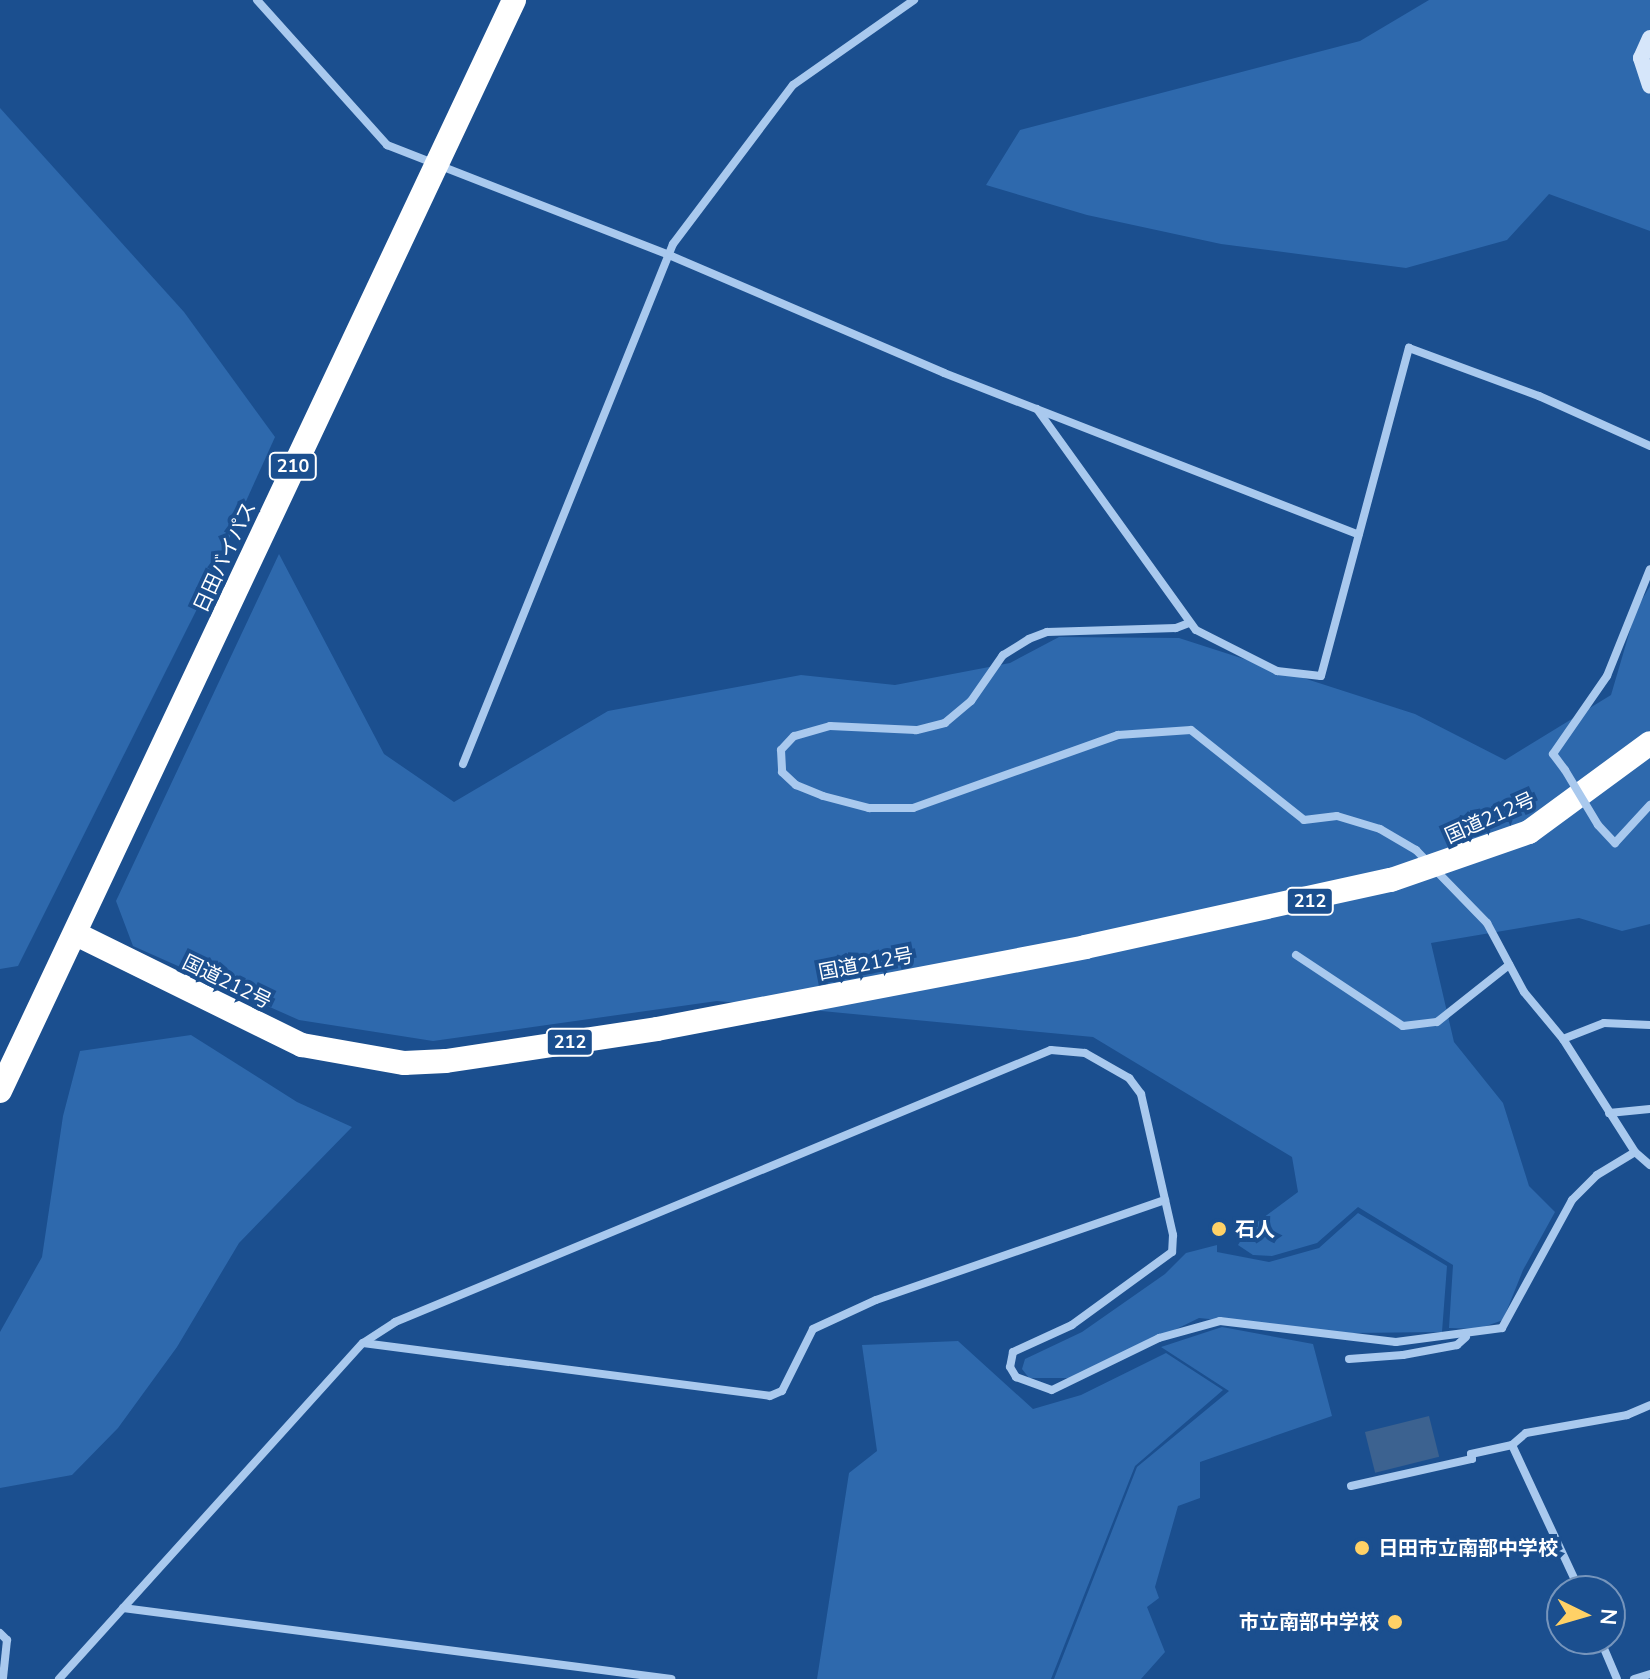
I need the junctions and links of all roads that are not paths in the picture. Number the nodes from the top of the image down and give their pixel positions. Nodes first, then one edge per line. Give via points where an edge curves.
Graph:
1 (257, 0) edge
2 (514, 0) edge
3 (914, 0) edge
4 (1650, 38) edge
5 (1650, 86) edge
6 (435, 162) junction
7 (669, 255) junction
8 (1035, 406) junction
9 (1650, 446) edge
10 (1359, 535) junction
11 (1650, 569) edge
12 (1189, 623) junction
13 (1650, 743) edge
14 (463, 764) dead end
15 (1650, 805) edge
16 (76, 934) junction
17 (1296, 955) dead end
18 (1509, 965) junction
19 (1650, 1025) edge
20 (1563, 1039) junction
21 (0, 1091) edge
22 (1650, 1109) edge
23 (1609, 1113) junction
24 (1635, 1152) junction
25 (1650, 1165) edge
26 (1165, 1200) junction
27 (1467, 1337) junction
28 (363, 1343) junction
29 (1349, 1359) dead end
30 (1650, 1405) edge
31 (1512, 1445) junction
32 (1351, 1486) dead end
33 (1573, 1575) edge
34 (123, 1608) junction
35 (0, 1633) edge
36 (1607, 1655) edge
37 (1650, 1674) edge
38 (3, 1679) edge
39 (59, 1679) edge
40 (671, 1679) edge
41 (1617, 1679) edge
42 (1634, 1679) edge

1 - 6 street via 387,145
2 - 6 highway, 日田バイパス / 210
3 - 7 street via 793,85
4 - 5 street via 1641,58
6 - 7 street
6 - 16 highway, 日田バイパス / 210
7 - 8 street
7 - 14 street
8 - 10 street
8 - 12 street
9 - 10 street via 1539,396 1409,348
10 - 12 street via 1321,676 1277,671
11 - 15 street, bridge via 1607,676 1553,754 1615,843
12 - 18 street via 1176,628 1047,632 1003,655 971,701 945,723 916,730 830,726 794,736 781,750 782,772 796,785 823,796 869,808 913,808 1118,735 1191,730 1304,820 1337,816 1380,829 1416,850 1487,923
13 - 16 highway, 国道212号 / 212, bridge via 1617,773 1529,832 1391,880 1085,947 657,1029 446,1061 404,1063 302,1045
16 - 21 highway, 日田バイパス / 210
17 - 18 street via 1403,1026 1437,1022
18 - 20 street
19 - 20 street via 1604,1023
20 - 23 street
22 - 23 street
23 - 24 street
24 - 25 street
24 - 27 street via 1597,1175 1572,1200 1502,1328
26 - 27 street via 1172,1252 1072,1325 1013,1352 1010,1367 1016,1377 1052,1390 1069,1386 1159,1338 1220,1321 1351,1339
26 - 28 street via 876,1300 813,1329 782,1391 770,1396
26 - 28 street via 1148,1114 1135,1086 1085,1053 1051,1050 395,1322
27 - 29 street via 1457,1345
28 - 34 street
30 - 31 street via 1627,1415 1526,1433
31 - 32 street
31 - 33 street
34 - 39 street
34 - 40 street
35 - 38 street via 7,1640
36 - 41 street
37 - 42 street

